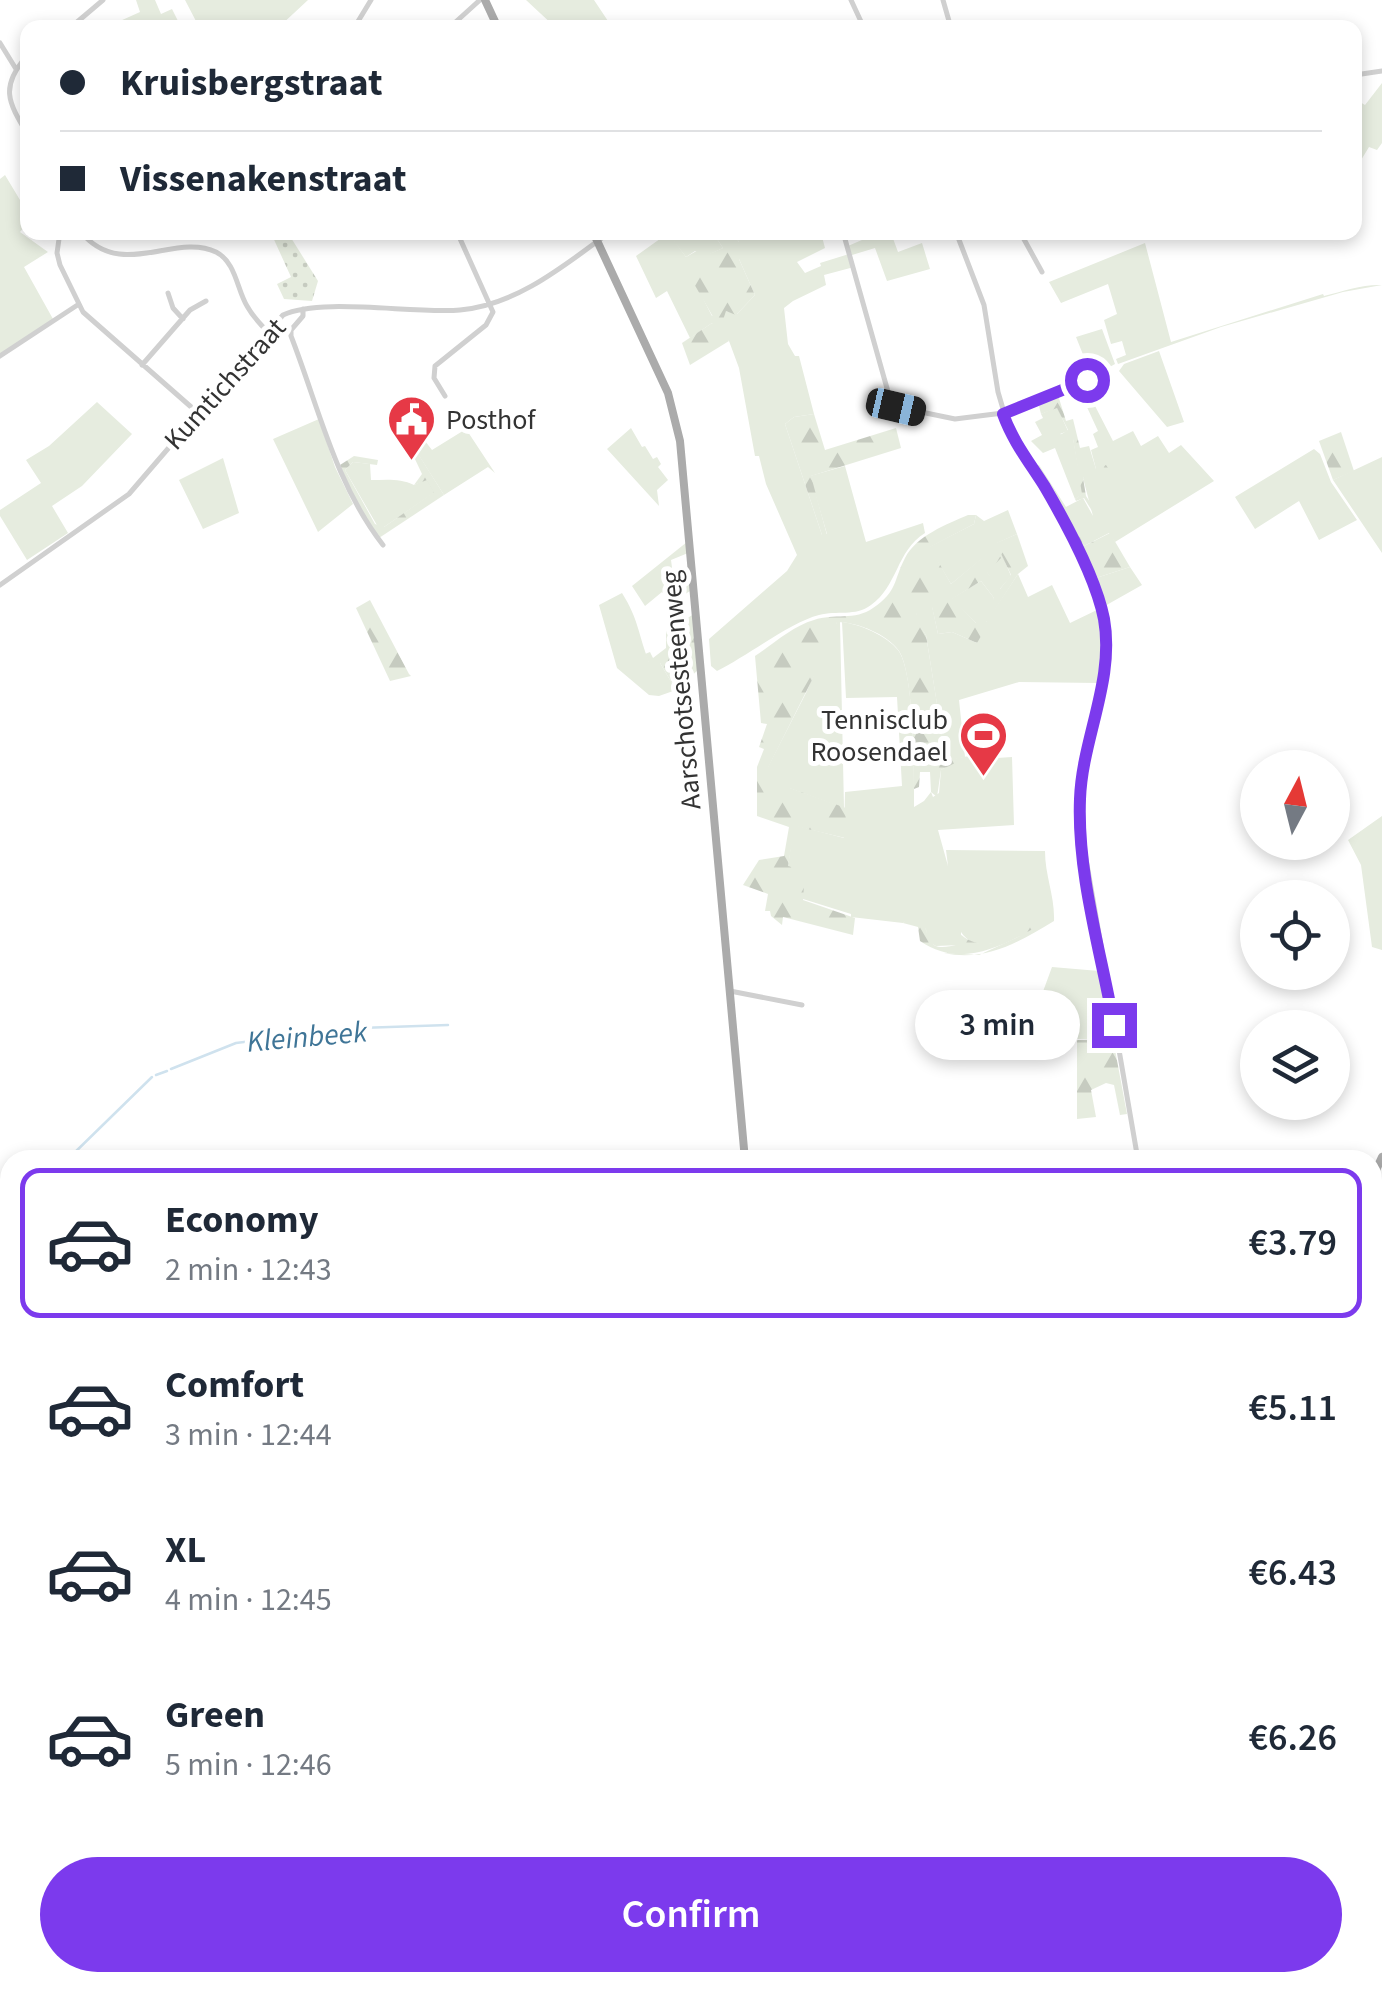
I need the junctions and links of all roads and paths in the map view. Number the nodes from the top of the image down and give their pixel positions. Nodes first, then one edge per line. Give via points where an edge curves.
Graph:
1 (103, 0) edge
2 (482, 0) edge
3 (79, 20) edge
4 (458, 20) edge
5 (0, 43) edge
6 (20, 64) edge
7 (16, 69) junction
8 (8, 86) junction
9 (0, 87) edge
10 (20, 122) edge
11 (60, 240) edge
12 (89, 240) edge
13 (461, 240) edge
14 (600, 240) edge
15 (844, 240) edge
16 (959, 240) edge
17 (1024, 240) edge
18 (598, 242) junction
19 (1042, 272) dead end
20 (168, 293) dead end
21 (206, 301) dead end
22 (78, 304) junction
23 (490, 304) junction
24 (303, 308) junction
25 (183, 318) junction
26 (267, 331) junction
27 (0, 356) edge
28 (142, 364) junction
29 (1087, 380) dead end
30 (445, 396) dead end
31 (198, 414) junction
32 (1003, 414) junction
33 (383, 545) dead end
34 (0, 585) edge
35 (730, 991) junction
36 (802, 1005) dead end
37 (744, 1150) edge
38 (1136, 1150) edge

1 - 3 street
2 - 4 street
5 - 7 street
6 - 7 street
7 - 8 street
8 - 9 street
8 - 10 street via 7,101
11 - 22 street via 60,265
12 - 26 street via 115,254 200,248 219,253
13 - 23 street
14 - 18 street, Kumtichstraat
15 - 32 street via 892,406 955,419
16 - 32 street via 984,305
17 - 19 street
18 - 23 street, Kumtichstraat via 528,288
18 - 35 main road, Aarschotsesteenweg via 668,393 680,440
20 - 25 street
21 - 25 street
22 - 27 street
22 - 28 street
23 - 24 street, Kumtichstraat via 446,311
23 - 30 street via 486,325 435,366
24 - 26 street, Kumtichstraat
24 - 33 street via 291,336 335,465
25 - 28 street
26 - 31 street, Kumtichstraat
28 - 31 street
29 - 32 street
31 - 34 street, Kumtichstraat via 122,500
32 - 38 street via 1061,516 1103,616 1105,661 1082,772 1081,840
35 - 36 street
35 - 37 main road, Aarschotsesteenweg

